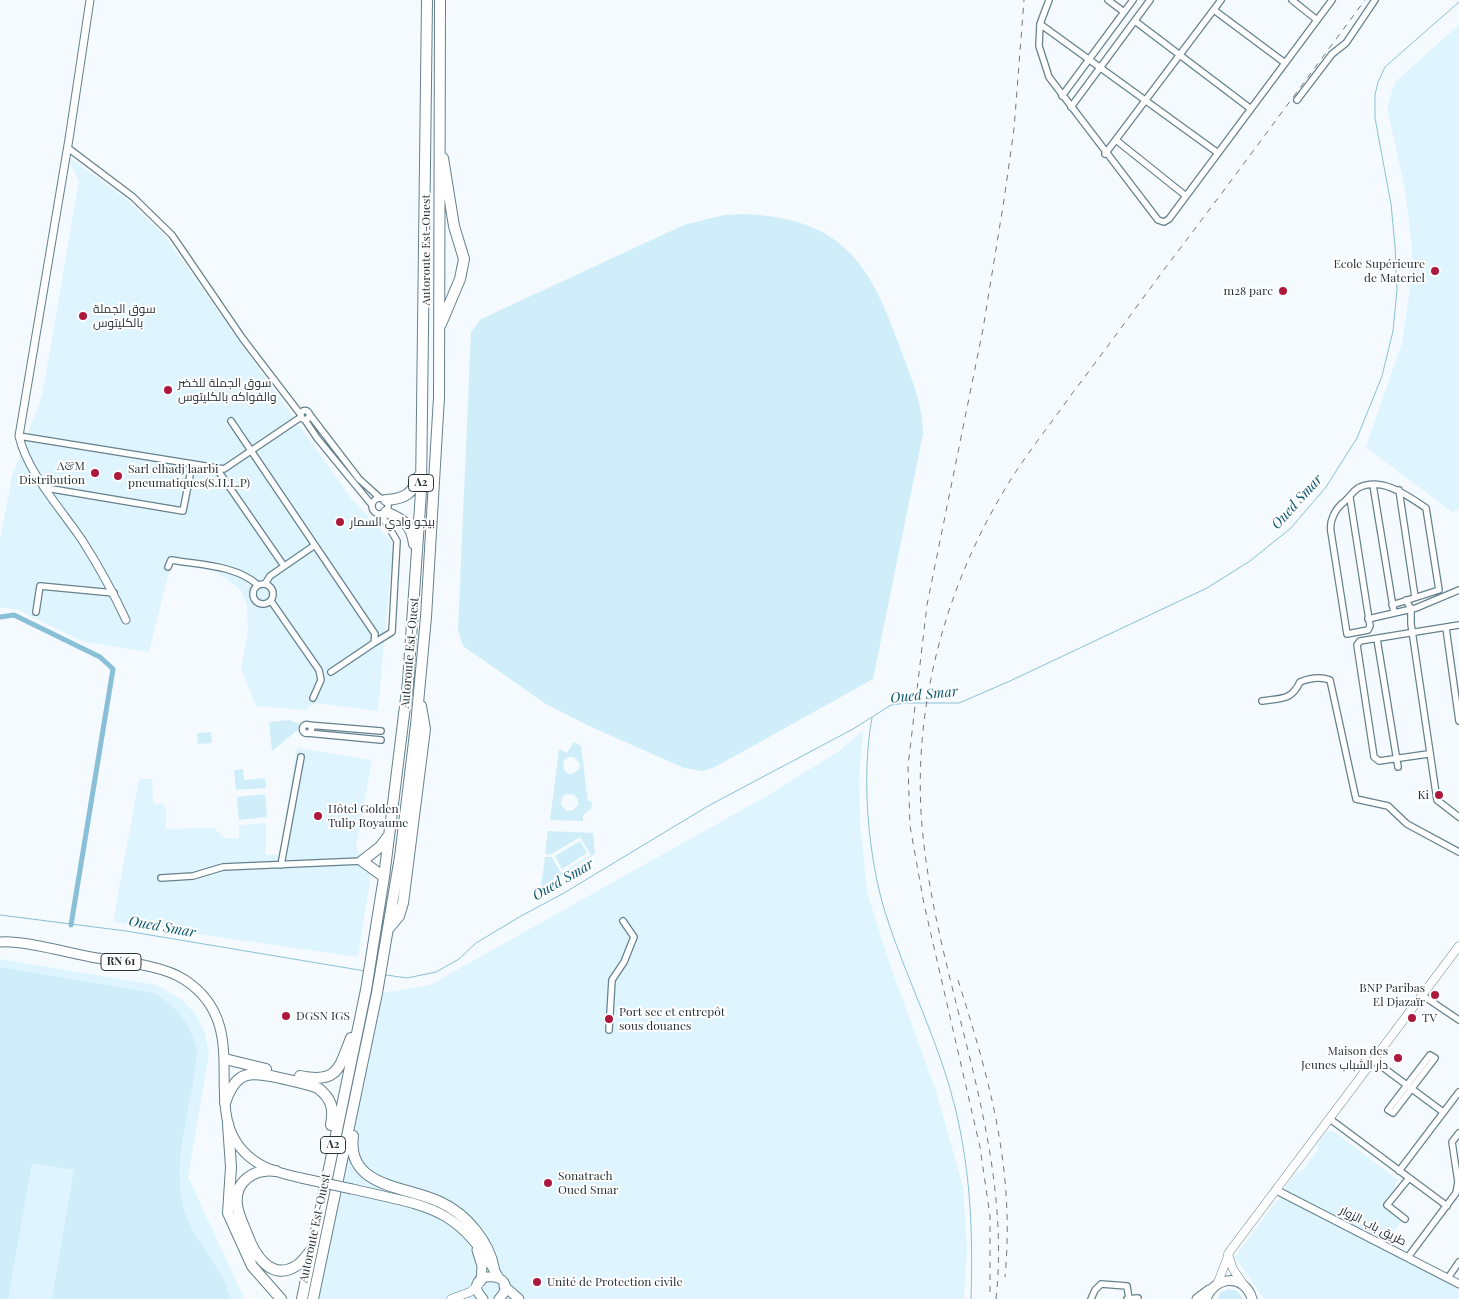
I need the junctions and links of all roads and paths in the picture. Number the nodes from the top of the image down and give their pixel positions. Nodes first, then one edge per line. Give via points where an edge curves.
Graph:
1 (90, 0) edge
2 (427, 0) edge
3 (440, 0) edge
4 (1048, 0) edge
5 (1108, 0) edge
6 (1133, 0) edge
7 (1150, 0) edge
8 (1221, 0) edge
9 (1292, 0) edge
10 (1332, 0) edge
11 (1375, 0) edge
12 (1214, 10) junction
13 (1124, 12) junction
14 (1317, 20) junction
15 (1134, 21) junction
16 (1040, 24) junction
17 (1180, 55) junction
18 (1090, 59) junction
19 (1285, 63) junction
20 (1101, 67) junction
21 (1062, 96) junction
22 (1146, 100) junction
23 (1298, 100) dead end
24 (1071, 108) junction
25 (1251, 109) junction
26 (1116, 140) junction
27 (68, 148) junction
28 (440, 151) junction
29 (1105, 154) junction
30 (1218, 154) junction
31 (1186, 196) junction
32 (438, 332) junction
33 (305, 416) junction
34 (231, 421) dead end
35 (19, 436) junction
36 (422, 443) junction
37 (252, 452) junction
38 (192, 465) junction
39 (217, 469) junction
40 (1372, 486) junction
41 (46, 488) junction
42 (1399, 490) junction
43 (1350, 498) junction
44 (383, 499) junction
45 (372, 505) junction
46 (384, 513) junction
47 (315, 545) junction
48 (284, 566) junction
49 (168, 567) dead end
50 (417, 572) junction
51 (265, 584) junction
52 (258, 585) junction
53 (1459, 590) edge
54 (114, 593) junction
55 (1415, 597) junction
56 (1406, 600) junction
57 (271, 601) junction
58 (1392, 606) junction
59 (1411, 609) junction
60 (36, 612) dead end
61 (1394, 613) junction
62 (1368, 619) junction
63 (126, 620) dead end
64 (1459, 625) edge
65 (1446, 628) junction
66 (1413, 633) junction
67 (1377, 639) junction
68 (374, 643) junction
69 (330, 672) dead end
70 (313, 698) dead end
71 (1262, 701) dead end
72 (1459, 721) edge
73 (381, 731) dead end
74 (381, 740) dead end
75 (1428, 754) junction
76 (301, 757) dead end
77 (1396, 758) junction
78 (1398, 767) dead end
79 (1459, 817) edge
80 (390, 834) junction
81 (1459, 852) edge
82 (362, 861) junction
83 (281, 865) junction
84 (384, 877) junction
85 (161, 878) dead end
86 (623, 921) dead end
87 (0, 942) edge
88 (1459, 946) edge
89 (1422, 995) junction
90 (360, 1019) junction
91 (1459, 1020) edge
92 (609, 1030) dead end
93 (1373, 1060) junction
94 (225, 1063) junction
95 (257, 1073) junction
96 (360, 1083) junction
97 (1409, 1086) junction
98 (1459, 1092) edge
99 (225, 1102) junction
100 (1443, 1112) junction
101 (1330, 1119) junction
102 (228, 1124) junction
103 (1459, 1133) edge
104 (328, 1171) junction
105 (1399, 1171) junction
106 (276, 1172) junction
107 (1409, 1178) junction
108 (1276, 1190) junction
109 (1447, 1206) junction
110 (1404, 1219) dead end
111 (469, 1234) junction
112 (312, 1249) junction
113 (1228, 1254) junction
114 (1408, 1257) junction
115 (1459, 1262) edge
116 (494, 1269) junction
117 (1448, 1278) junction
118 (480, 1282) junction
119 (502, 1282) junction
120 (1216, 1284) junction
121 (1243, 1284) junction
122 (1459, 1284) edge
123 (1138, 1298) dead end
124 (281, 1299) edge
125 (302, 1299) edge
126 (313, 1299) edge
127 (451, 1299) edge
128 (483, 1299) edge
129 (499, 1299) edge
130 (518, 1299) edge
131 (1091, 1299) edge
132 (1128, 1299) edge
133 (1197, 1299) edge
134 (1206, 1299) edge
135 (1252, 1299) edge

1 - 27 street
2 - 36 highway, Autoroute Est-Ouest / A2
3 - 28 highway, Autoroute Est-Ouest / A2
4 - 16 street
5 - 13 street
6 - 13 street
7 - 15 street
8 - 12 street
9 - 14 street
10 - 14 street
11 - 23 street via 1346,43 1332,54
12 - 17 street
12 - 19 street
13 - 18 street
14 - 19 street
15 - 17 street
15 - 20 street
16 - 18 street
16 - 21 street via 1041,58
17 - 22 street
17 - 25 street
18 - 20 street
18 - 21 street
19 - 25 street
20 - 22 street
20 - 24 street
21 - 24 street
22 - 26 street
22 - 30 street
24 - 29 street
25 - 30 street
26 - 29 street
26 - 31 street
27 - 33 street via 133,197 172,235 243,339
27 - 35 street
28 - 32 highway, Autoroute Est-Ouest / A2
28 - 32 highway via 446,167 454,226 464,259 460,279
29 - 31 street via 1160,222 1169,219
30 - 31 street
32 - 96 highway, Autoroute Est-Ouest / A2 via 439,397 419,697 383,962
33 - 37 street
33 - 44 street via 353,472
33 - 45 street via 317,438
34 - 37 street
35 - 38 street
35 - 41 street via 24,452
36 - 44 highway via 414,488 403,498
36 - 50 highway, Autoroute Est-Ouest / A2
37 - 39 street via 231,466
37 - 47 street
38 - 39 street
38 - 41 street via 183,511
39 - 48 street
40 - 42 street
40 - 43 street via 1360,487 1352,492
40 - 58 street
41 - 54 street
42 - 55 street
42 - 55 street via 1426,508 1436,572 1438,590
43 - 62 street
43 - 62 street via 1342,503 1330,526 1347,634 1368,630
44 - 45 street via 374,501
44 - 46 street via 388,506
45 - 46 street via 375,512
46 - 50 highway via 401,518 410,528
46 - 68 street via 394,533 397,550 392,632
47 - 48 street
47 - 68 street via 375,634
48 - 51 street
49 - 52 street via 171,560 220,568 248,576
50 - 80 highway, Autoroute Est-Ouest / A2
51 - 52 street
51 - 57 street via 272,590
52 - 57 street via 252,592 254,601 264,605
53 - 59 street
54 - 60 street via 40,586
54 - 63 street
55 - 56 street
56 - 58 street
56 - 59 street
57 - 70 street via 320,670 321,680
58 - 61 street
59 - 61 street
59 - 66 street
61 - 62 street
64 - 65 street
65 - 66 street
65 - 72 street
66 - 67 street
66 - 75 street
67 - 77 street
67 - 77 street via 1360,641 1357,645 1374,757 1379,761
68 - 69 street
71 - 81 street via 1288,697 1294,694 1300,682 1308,679 1330,680 1356,799 1388,806 1407,824
73 - 74 street via 308,725 303,729 307,733
75 - 77 street
75 - 79 street via 1437,800
76 - 83 street
77 - 78 street
80 - 82 highway
80 - 84 highway, Autoroute Est-Ouest / A2
82 - 83 street
82 - 84 highway
83 - 85 street via 223,867 193,876
84 - 90 highway, Autoroute Est-Ouest / A2
86 - 92 street via 634,937 612,980
87 - 94 main road, RN 61 via 153,967 184,978 203,994 215,1010 222,1030
88 - 89 main road
89 - 91 street
89 - 93 main road
90 - 94 highway via 341,1067 328,1076 310,1078
90 - 104 highway, Autoroute Est-Ouest / A2
93 - 97 street
93 - 101 main road
94 - 95 highway
94 - 99 main road, RN 61
95 - 99 highway via 235,1082
95 - 104 highway via 310,1085 330,1099 333,1114
96 - 116 highway via 352,1141 352,1154 358,1166 380,1182 440,1202 454,1210 484,1243
96 - 126 highway, Autoroute Est-Ouest / A2
97 - 97 street via 1430,1055 1435,1058
97 - 100 street
98 - 100 street
99 - 102 main road, RN 61
100 - 105 street
101 - 105 street
101 - 108 main road
102 - 106 main road, RN 61 via 245,1153
102 - 124 highway via 231,1167 228,1212 252,1266
103 - 109 street via 1452,1142 1458,1182 1456,1193
104 - 112 highway, Autoroute Est-Ouest / A2
105 - 107 street
106 - 111 main road, RN 61, bridge via 435,1209
106 - 112 highway via 254,1172 238,1189 237,1206 254,1252 261,1262 275,1269 287,1270 296,1266
107 - 109 street
107 - 110 street via 1388,1206
108 - 113 main road
108 - 114 street, طريق باب الزوار
109 - 114 street
111 - 116 main road, RN 61
111 - 118 main road, RN 61 via 481,1261
112 - 125 highway, Autoroute Est-Ouest / A2
113 - 120 main road
113 - 121 main road
114 - 117 street, طريق باب الزوار
115 - 117 street
116 - 119 main road, RN 61
117 - 122 street, طريق باب الزوار
118 - 119 main road via 492,1276
118 - 127 main road via 470,1292
118 - 128 main road via 478,1292
119 - 129 main road via 503,1294
119 - 130 main road, RN 61
120 - 121 main road via 1231,1280
120 - 133 main road
120 - 134 main road
121 - 135 main road
123 - 132 street
131 - 132 street via 1101,1284 1127,1286

